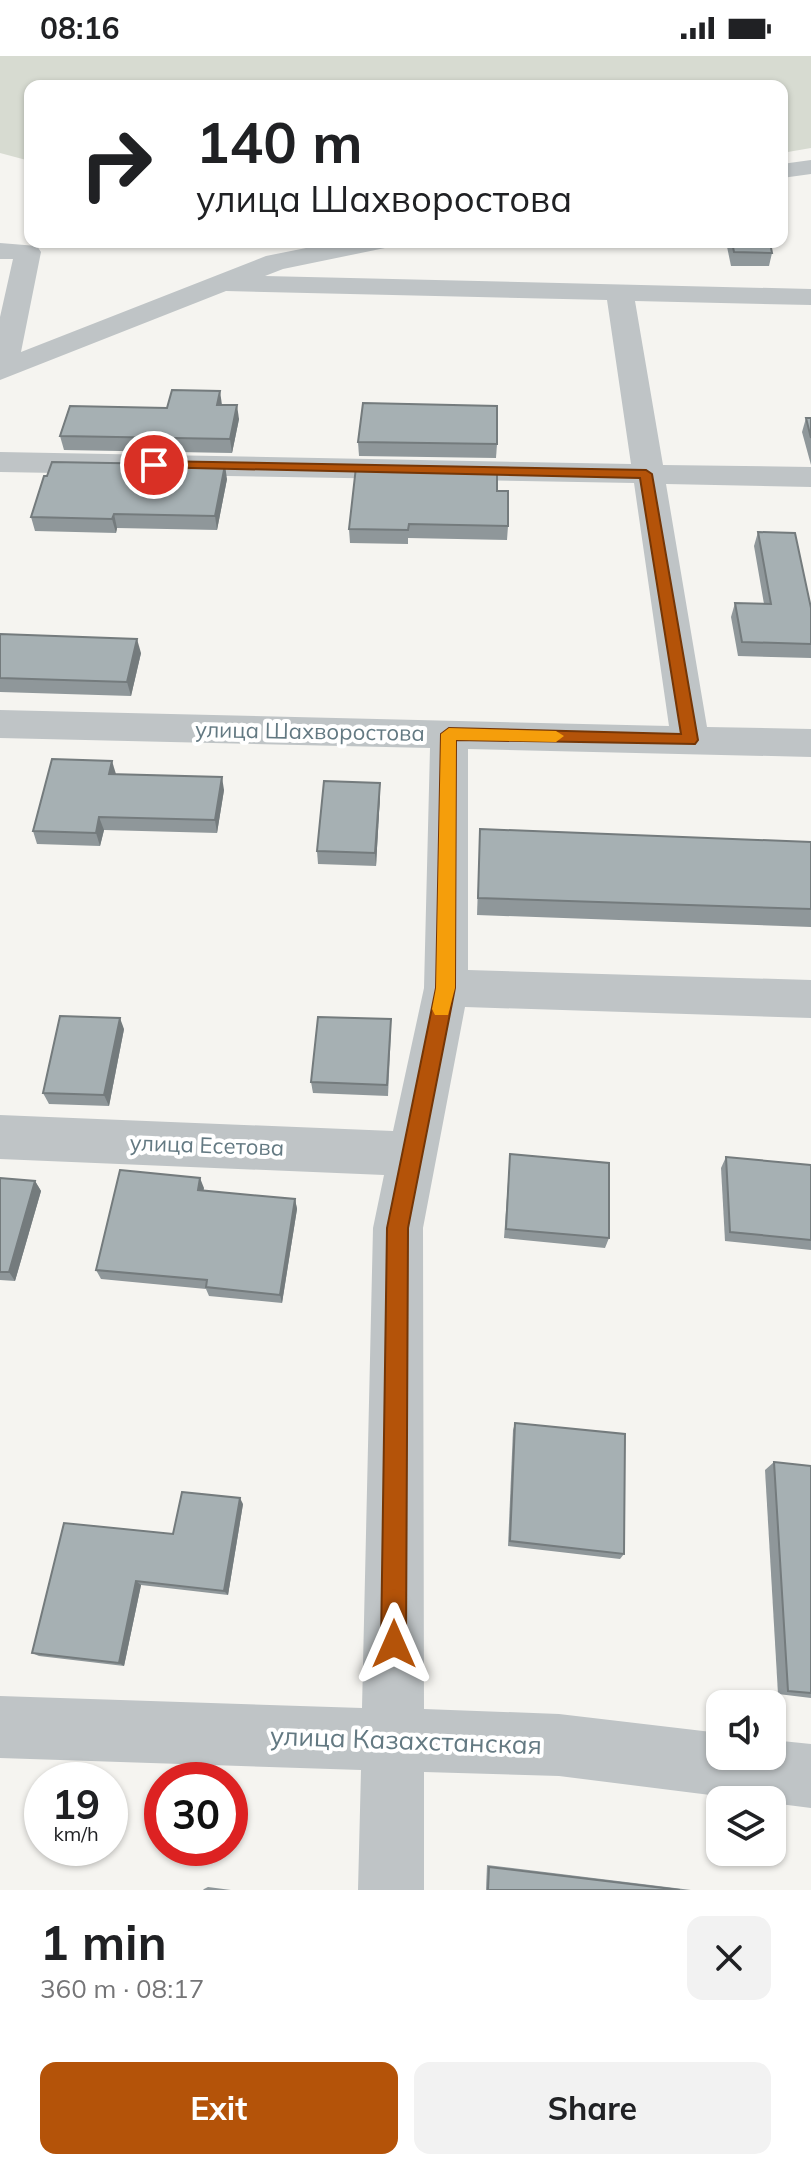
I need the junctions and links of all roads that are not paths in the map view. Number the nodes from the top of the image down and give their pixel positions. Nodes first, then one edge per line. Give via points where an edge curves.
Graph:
1 (811, 167) edge
2 (788, 170) edge
3 (346, 248) edge
4 (0, 251) edge
5 (221, 283) junction
6 (620, 293) junction
7 (811, 297) edge
8 (1, 370) edge
9 (0, 462) edge
10 (646, 474) junction
11 (811, 477) edge
12 (0, 724) edge
13 (449, 734) junction
14 (690, 740) junction
15 (811, 743) edge
16 (446, 988) junction
17 (811, 999) edge
18 (0, 1137) edge
19 (413, 1154) junction
20 (0, 1727) edge
21 (393, 1739) junction
22 (811, 1776) edge
23 (391, 1890) edge

1 - 2 street
3 - 5 street via 276,262
4 - 8 street via 28,252
5 - 6 street
5 - 8 street
6 - 7 street
6 - 10 street
9 - 10 street
10 - 11 street
10 - 14 street
12 - 13 street, улица Шахворостова
13 - 14 street, улица Шахворостова
13 - 16 street
14 - 15 street, улица Шахворостова
16 - 17 street
16 - 19 street
18 - 19 street, улица Есетова
19 - 21 street via 398,1228
20 - 21 street, улица Казахстанская
21 - 22 street, улица Казахстанская via 559,1745
21 - 23 street

